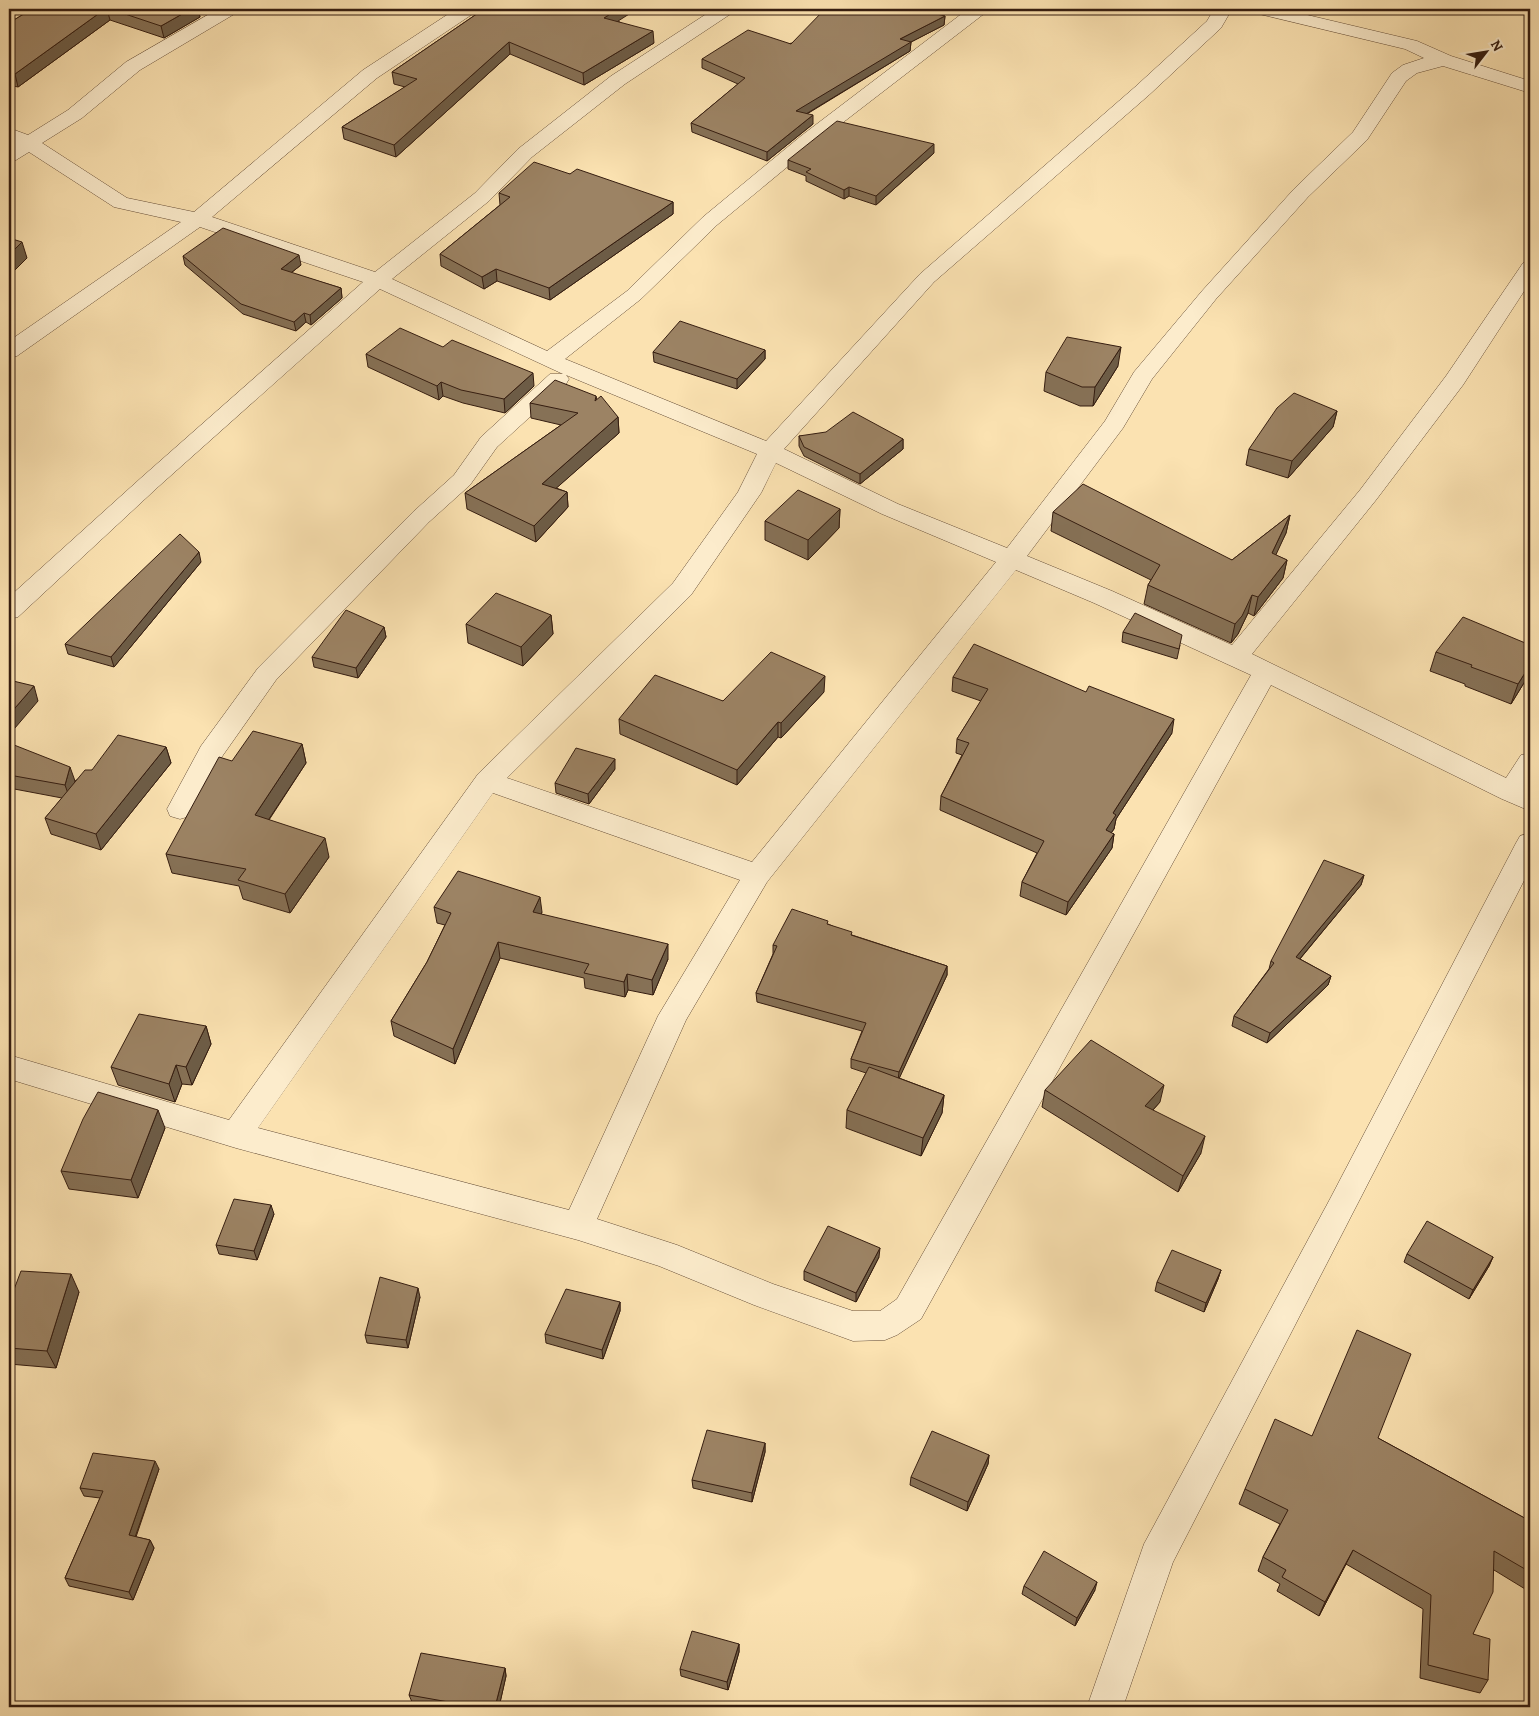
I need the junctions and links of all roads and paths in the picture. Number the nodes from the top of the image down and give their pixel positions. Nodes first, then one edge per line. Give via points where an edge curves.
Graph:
1 (230, 9) edge
2 (468, 9) edge
3 (726, 9) edge
4 (979, 9) edge
5 (1223, 9) edge
6 (1261, 9) edge
7 (1444, 60) junction
8 (1530, 87) edge
9 (9, 134) edge
10 (29, 143) junction
11 (9, 156) edge
12 (198, 220) junction
13 (1530, 268) edge
14 (378, 280) junction
15 (9, 352) edge
16 (560, 364) junction
17 (770, 452) junction
18 (1012, 558) junction
19 (9, 611) edge
20 (1236, 657) junction
21 (1266, 671) junction
22 (1530, 762) edge
23 (486, 781) junction
24 (1521, 797) edge
25 (180, 809) dead end
26 (1530, 842) edge
27 (757, 875) junction
28 (9, 1067) edge
29 (236, 1134) junction
30 (578, 1226) junction
31 (1104, 1707) edge

1 - 10 street via 133,66 75,114
2 - 12 street via 370,74
3 - 14 street via 618,80 525,153 482,197
4 - 16 street via 808,140 710,221
5 - 17 street via 1215,24 1142,91 926,278
6 - 7 street via 1410,45
7 - 8 street
7 - 18 street via 1410,68 1398,77 1360,136 1301,193 1209,295 1142,377 1115,423
9 - 10 street
10 - 11 street
10 - 12 street via 121,203
12 - 14 street
12 - 15 street
13 - 20 street via 1438,403
14 - 16 street
14 - 19 street
16 - 17 street
16 - 25 street via 489,442 462,480 421,517 267,674 210,753
17 - 18 street via 890,509
17 - 23 street via 749,493 682,589
18 - 20 street
18 - 27 street
20 - 21 street
21 - 24 street
21 - 30 street via 909,1309 885,1325 853,1326 764,1295 666,1255
22 - 24 street
23 - 27 street
23 - 29 street
26 - 31 street via 1157,1556
27 - 30 street via 673,1016
28 - 29 street
29 - 30 street

